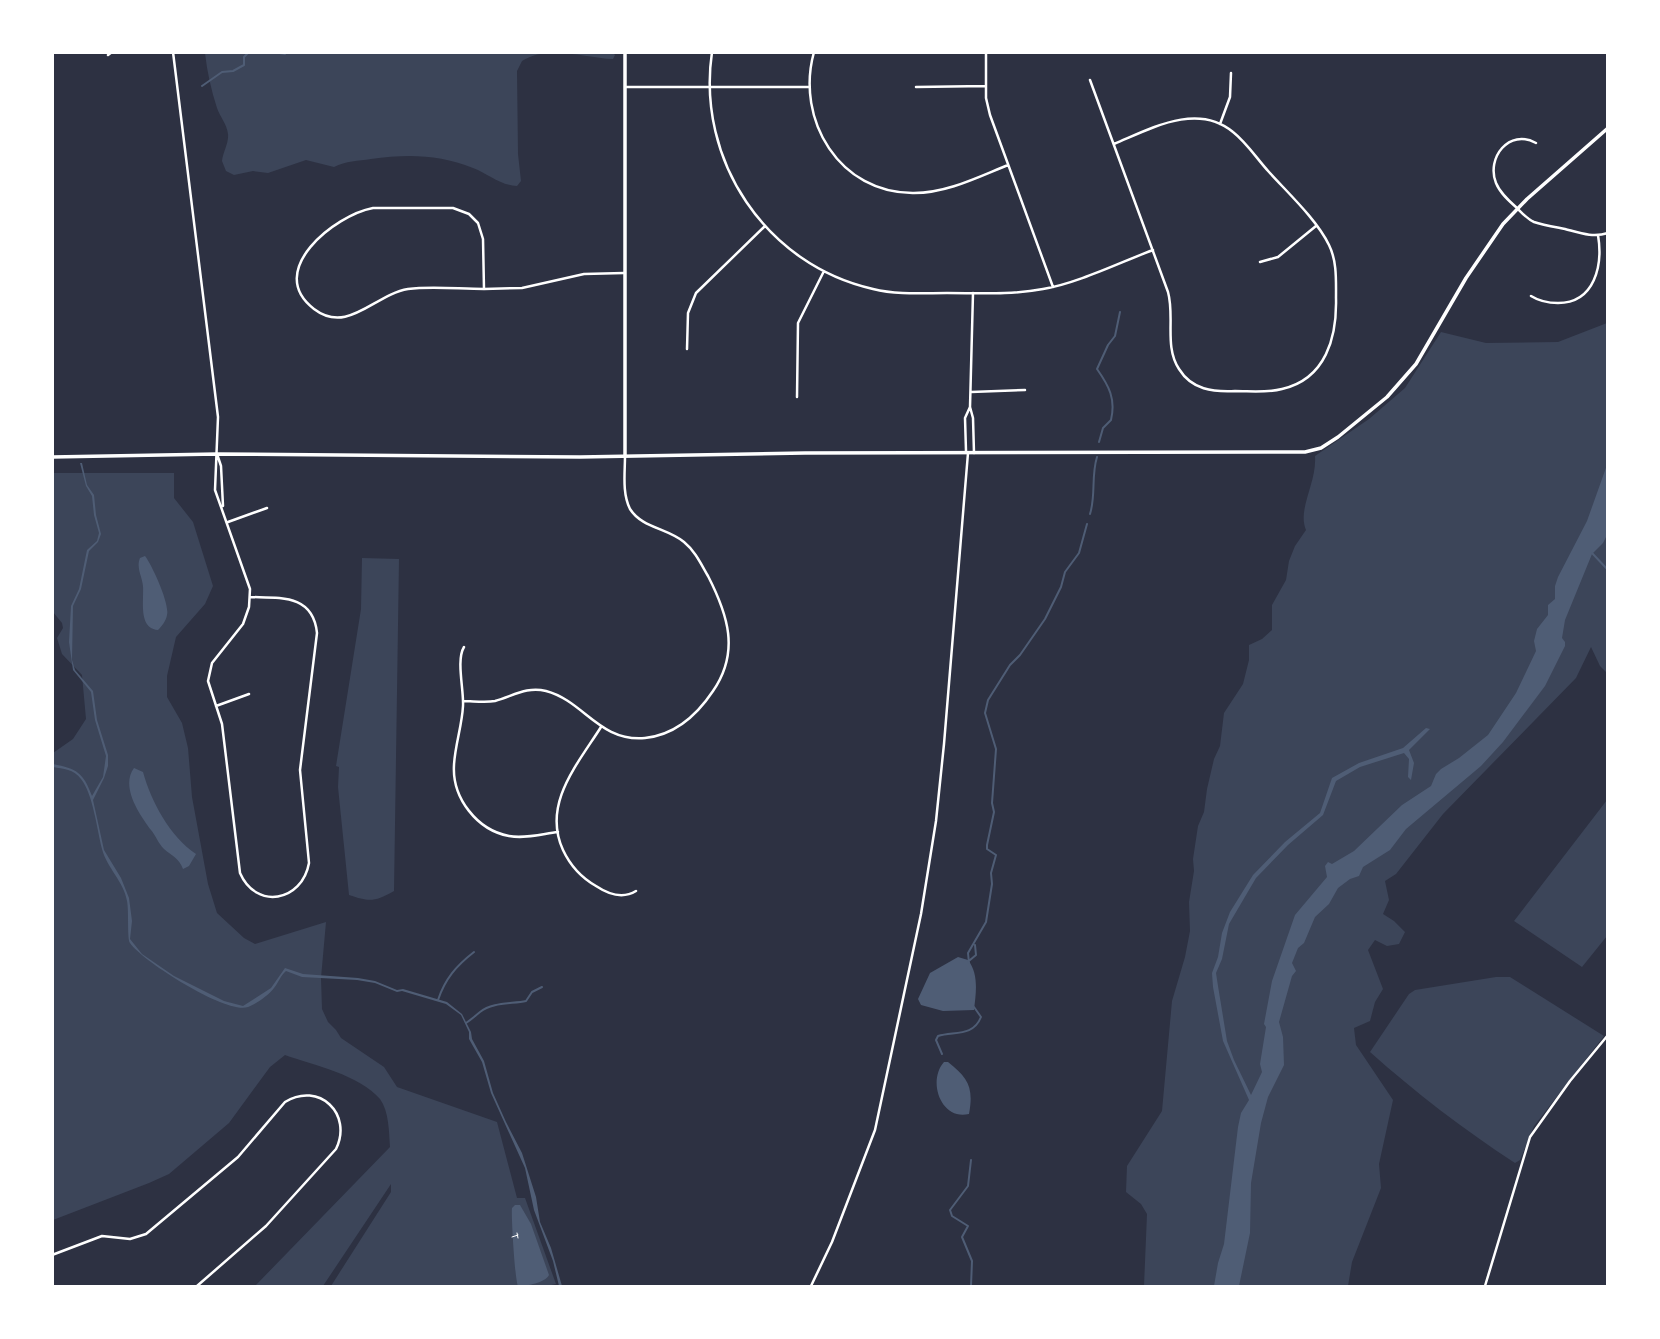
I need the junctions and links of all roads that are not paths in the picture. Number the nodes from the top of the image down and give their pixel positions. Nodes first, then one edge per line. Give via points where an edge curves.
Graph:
1 (173, 52) edge
2 (625, 52) edge
3 (712, 52) edge
4 (814, 52) edge
5 (986, 52) edge
6 (1231, 73) dead end
7 (1090, 80) dead end
8 (710, 86) junction
9 (808, 86) junction
10 (986, 86) junction
11 (625, 87) junction
12 (916, 87) dead end
13 (1220, 124) junction
14 (1608, 128) edge
15 (1536, 143) dead end
16 (1114, 144) junction
17 (1008, 165) junction
18 (1517, 208) junction
19 (1316, 226) junction
20 (764, 227) junction
21 (1608, 233) edge
22 (1598, 235) junction
23 (1153, 250) junction
24 (1260, 262) dead end
25 (824, 271) junction
26 (624, 273) junction
27 (1053, 287) junction
28 (484, 289) junction
29 (973, 293) junction
30 (1531, 296) dead end
31 (687, 349) dead end
32 (1025, 390) dead end
33 (971, 392) junction
34 (797, 397) dead end
35 (970, 407) junction
36 (967, 453) junction
37 (974, 453) junction
38 (217, 454) junction
39 (625, 456) junction
40 (52, 457) edge
41 (267, 508) dead end
42 (228, 522) junction
43 (250, 597) junction
44 (464, 647) dead end
45 (249, 694) dead end
46 (463, 701) junction
47 (216, 706) junction
48 (601, 727) junction
49 (558, 832) junction
50 (636, 891) dead end
51 (1608, 1035) edge
52 (52, 1255) edge
53 (197, 1286) edge
54 (811, 1286) edge
55 (1485, 1286) edge

1 - 38 street via 218,417
2 - 11 main road
3 - 8 street
4 - 9 street
5 - 10 street
6 - 13 street via 1230,97
7 - 16 street
8 - 9 street
8 - 11 street
8 - 20 street via 712,116 725,166
9 - 17 street via 814,119 826,145 848,169 879,187 908,193 936,191
10 - 12 street
10 - 17 street via 990,115
11 - 26 main road
13 - 16 street via 1181,119
13 - 19 street via 1234,133
14 - 18 main road
15 - 18 street via 1513,139 1501,148 1495,161 1496,184
16 - 23 street
17 - 27 street
18 - 22 street via 1532,221
18 - 37 main road via 1484,249 1410,372 1378,405 1321,448 1305,452
19 - 23 street via 1329,244 1335,265 1335,332 1330,349 1313,373 1279,390 1214,391 1185,377 1172,354 1170,300
19 - 24 street via 1278,257
20 - 25 street
20 - 31 street via 696,293 688,313
21 - 22 street
22 - 30 street via 1600,264 1583,296 1561,303
23 - 27 street
25 - 29 street via 882,291
25 - 34 street via 798,323
26 - 28 street via 584,274 522,288
26 - 39 main road
27 - 29 street
28 - 28 street via 406,290 355,315 338,318 319,313 309,304 298,276 300,262 311,246 358,212 453,208 469,214 480,228
29 - 33 street
32 - 33 street
33 - 35 street
35 - 36 street via 965,418
35 - 37 street
36 - 37 main road
36 - 39 main road
36 - 54 street via 943,756 920,914 875,1131
38 - 39 main road
38 - 40 main road
38 - 42 street via 222,508
39 - 48 street via 629,506 641,520 680,539 698,557 724,608 729,645 716,686 677,727 641,738
41 - 42 street
42 - 43 street
43 - 47 street via 243,624 209,669 209,688
43 - 47 street via 299,602 312,614 317,633 300,770 309,863 302,884 282,896 257,893 240,873
44 - 46 street via 460,657
45 - 47 street
46 - 48 street via 492,701 531,689 544,690
46 - 49 street via 454,773 467,809 485,827 506,835
48 - 49 street via 561,794
49 - 50 street via 566,855 589,882 619,895
51 - 55 street via 1530,1137
52 - 53 street via 102,1236 130,1239 146,1234 238,1157 285,1102 307,1095 327,1102 341,1124 336,1149 266,1226

